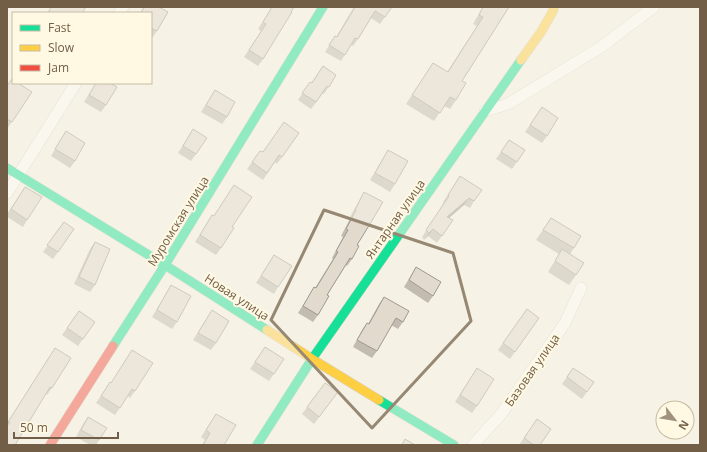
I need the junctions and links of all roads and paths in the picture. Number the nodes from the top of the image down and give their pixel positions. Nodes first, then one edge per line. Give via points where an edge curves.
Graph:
1 (323, 7) edge
2 (554, 7) edge
3 (654, 7) edge
4 (75, 84) edge
5 (485, 111) junction
6 (7, 168) edge
7 (18, 176) junction
8 (7, 193) edge
9 (165, 265) junction
10 (581, 288) dead end
11 (312, 359) junction
12 (50, 445) edge
13 (257, 445) edge
14 (454, 445) edge
15 (473, 445) edge

1 - 9 street, Муромская улица
2 - 5 street, Янтарная улица via 541,32
3 - 5 street via 601,48 508,104
4 - 7 street
5 - 11 street, Янтарная улица
6 - 7 street, Новая улица
7 - 8 street
7 - 9 street, Новая улица
9 - 11 street, Новая улица
9 - 12 street, Муромская улица
10 - 15 street, Базовая улица via 565,323 502,413
11 - 13 street, Янтарная улица
11 - 14 street, Новая улица

